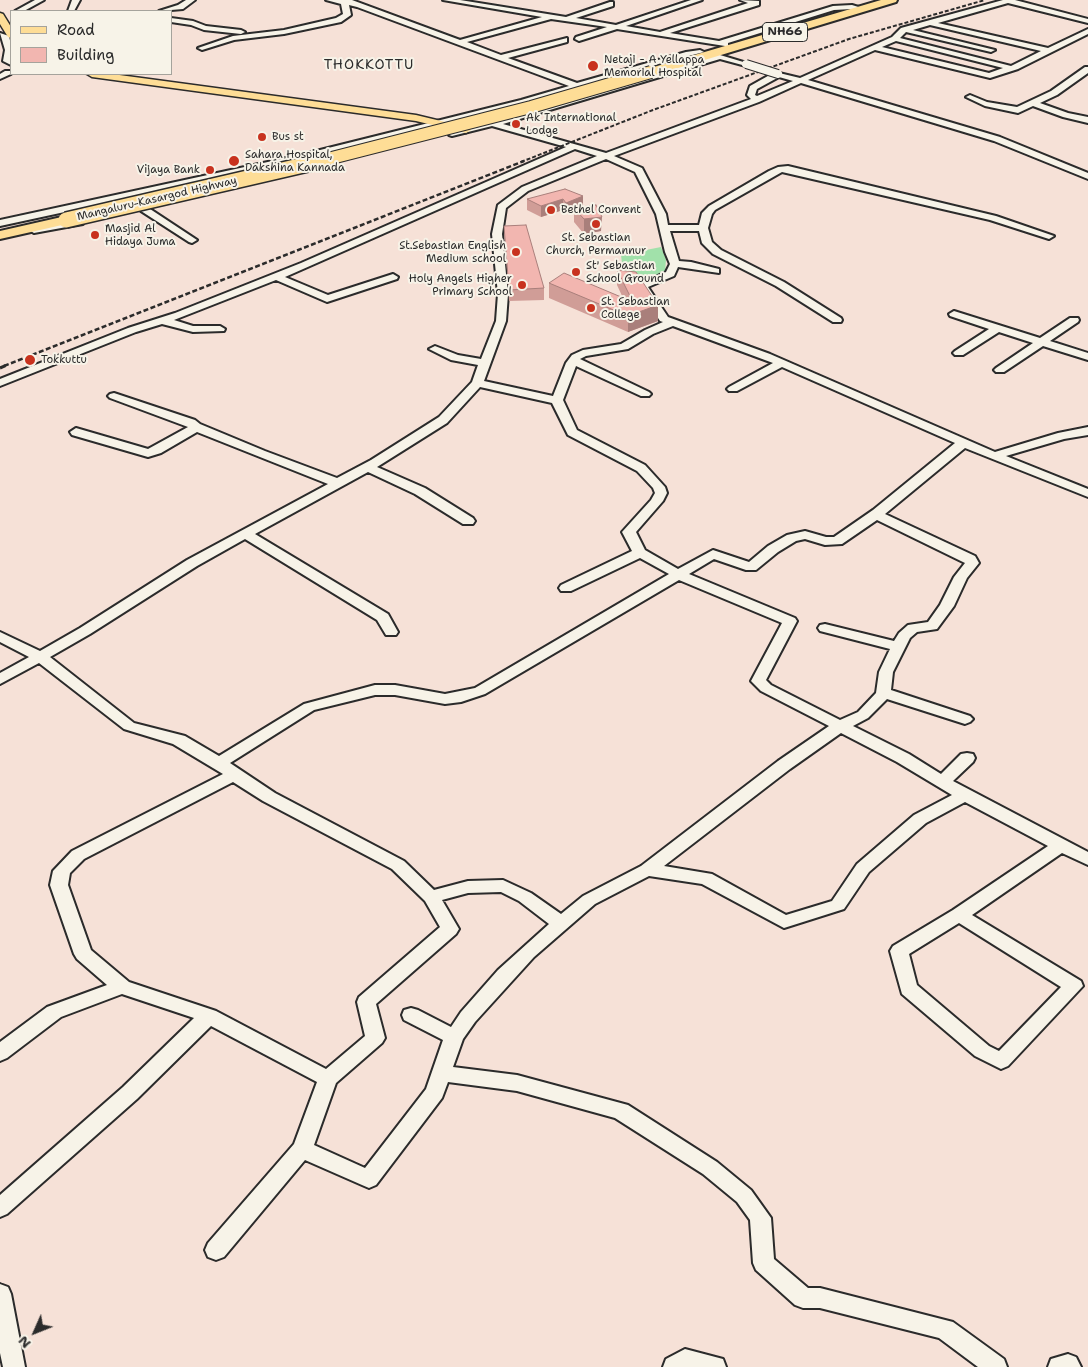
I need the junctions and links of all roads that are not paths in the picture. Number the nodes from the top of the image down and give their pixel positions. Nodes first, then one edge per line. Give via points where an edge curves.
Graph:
1 (40, 0) edge
2 (191, 0) edge
3 (330, 0) edge
4 (446, 0) edge
5 (470, 0) edge
6 (698, 0) edge
7 (744, 0) edge
8 (873, 0) edge
9 (892, 0) edge
10 (1010, 0) edge
11 (349, 2) junction
12 (462, 2) junction
13 (610, 4) dead end
14 (857, 8) junction
15 (21, 10) edge
16 (167, 10) edge
17 (5, 17) edge
18 (553, 17) junction
19 (565, 19) junction
20 (172, 20) edge
21 (1088, 21) edge
22 (929, 22) junction
23 (618, 27) junction
24 (904, 30) junction
25 (1088, 31) edge
26 (260, 32) dead end
27 (662, 34) junction
28 (7, 35) edge
29 (579, 39) dead end
30 (895, 39) junction
31 (564, 40) dead end
32 (460, 42) junction
33 (722, 44) junction
34 (202, 48) dead end
35 (875, 48) junction
36 (991, 50) dead end
37 (1047, 50) junction
38 (686, 54) junction
39 (708, 56) junction
40 (502, 58) junction
41 (10, 62) edge
42 (744, 64) junction
43 (1011, 68) junction
44 (1087, 70) edge
45 (778, 74) junction
46 (99, 75) edge
47 (806, 79) junction
48 (577, 86) junction
49 (970, 98) dead end
50 (756, 100) junction
51 (1033, 103) junction
52 (1088, 120) edge
53 (442, 123) junction
54 (494, 124) junction
55 (466, 130) junction
56 (576, 146) junction
57 (1052, 151) dead end
58 (606, 155) junction
59 (1088, 176) edge
60 (144, 209) junction
61 (65, 218) junction
62 (0, 224) edge
63 (665, 228) junction
64 (703, 228) junction
65 (0, 231) edge
66 (20, 231) junction
67 (0, 235) edge
68 (1049, 236) dead end
69 (192, 240) dead end
70 (675, 264) junction
71 (714, 270) dead end
72 (275, 276) junction
73 (393, 277) dead end
74 (954, 314) dead end
75 (161, 320) junction
76 (837, 320) dead end
77 (1074, 320) dead end
78 (673, 322) junction
79 (997, 328) junction
80 (220, 329) dead end
81 (1039, 342) junction
82 (435, 349) dead end
83 (959, 353) dead end
84 (1088, 357) edge
85 (575, 361) junction
86 (484, 362) junction
87 (781, 363) junction
88 (1000, 370) dead end
89 (0, 383) edge
90 (477, 384) junction
91 (732, 389) dead end
92 (645, 394) dead end
93 (114, 396) dead end
94 (556, 400) junction
95 (196, 428) junction
96 (1088, 431) edge
97 (76, 432) dead end
98 (963, 443) junction
99 (994, 456) junction
100 (368, 467) junction
101 (338, 483) junction
102 (1088, 493) edge
103 (878, 513) junction
104 (468, 521) dead end
105 (246, 534) junction
106 (640, 553) junction
107 (678, 574) junction
108 (566, 588) dead end
109 (825, 628) dead end
110 (391, 632) dead end
111 (0, 636) edge
112 (900, 647) junction
113 (39, 656) junction
114 (0, 679) edge
115 (883, 694) junction
116 (965, 719) dead end
117 (840, 726) junction
118 (966, 758) dead end
119 (219, 762) junction
120 (234, 775) junction
121 (943, 781) junction
122 (966, 795) junction
123 (1061, 845) junction
124 (1086, 855) edge
125 (646, 870) junction
126 (432, 897) junction
127 (959, 915) junction
128 (561, 924) junction
129 (122, 987) junction
130 (410, 1015) dead end
131 (209, 1016) junction
132 (454, 1037) junction
133 (0, 1052) edge
134 (441, 1074) junction
135 (328, 1079) junction
136 (302, 1149) junction
137 (0, 1208) edge
138 (216, 1250) dead end
139 (1, 1300) edge
140 (14, 1367) edge
141 (674, 1367) edge
142 (715, 1367) edge
143 (996, 1367) edge
144 (1059, 1367) edge
145 (1070, 1367) edge

1 - 15 street
2 - 16 street
3 - 11 street
4 - 12 street
5 - 12 street
6 - 23 street
7 - 27 street via 756,3
8 - 14 highway, Mangaluru-Kasargod Highway / NH66
9 - 14 highway, Mangaluru-Kasargod Highway / NH66
10 - 21 street
10 - 22 street
11 - 32 street
11 - 34 street via 345,4 347,15 338,20 284,32 233,38
12 - 18 street
13 - 19 street
14 - 33 highway, Mangaluru-Kasargod Highway / NH66
14 - 39 highway, Mangaluru-Kasargod Highway / NH66
17 - 28 main road
18 - 19 street
18 - 32 street
19 - 23 street
20 - 26 street via 193,22 217,30
22 - 24 street
22 - 37 street
23 - 27 street
23 - 29 street
24 - 30 street
24 - 36 street
25 - 37 street
27 - 33 street
28 - 41 street via 7,61
30 - 35 street
30 - 43 street
31 - 40 street
32 - 40 street
33 - 38 street
33 - 39 highway, Mangaluru-Kasargod Highway / NH66
35 - 43 street via 990,76
35 - 47 street
37 - 43 street
38 - 39 street
38 - 48 street
39 - 42 street
39 - 42 street
39 - 54 street via 550,109
39 - 61 highway, Mangaluru-Kasargod Highway / NH66, bridge via 648,70 434,133 227,184
40 - 48 street
42 - 45 street, bridge
44 - 51 street via 1054,94
45 - 47 street
45 - 50 street via 753,88 751,95
46 - 53 main road
47 - 50 street
47 - 57 street via 932,112
47 - 59 street via 997,139
48 - 53 street
49 - 51 street via 1005,109 1018,110
50 - 58 street
51 - 52 street
53 - 55 main road
53 - 62 street
54 - 55 street
54 - 56 street
55 - 60 street
56 - 58 street
56 - 72 street
58 - 63 street via 639,170
58 - 86 street via 525,189 501,207 497,234 503,294 501,321
60 - 66 street
60 - 69 street
61 - 65 highway, Mangaluru-Kasargod Highway / NH66
61 - 66 highway, Mangaluru-Kasargod Highway / NH66
63 - 64 street
63 - 70 street
64 - 68 street via 707,213 712,208 772,173 788,169 992,218
64 - 76 street via 707,243 717,252 780,284
66 - 67 highway, Mangaluru-Kasargod Highway / NH66
70 - 71 street
70 - 78 street via 670,274 642,286 664,319
72 - 73 street via 327,299
72 - 75 street
74 - 79 street
75 - 80 street via 193,329
75 - 89 street
77 - 81 street
78 - 85 street via 624,347 583,353
78 - 87 street
79 - 81 street
79 - 83 street
81 - 84 street
81 - 88 street
82 - 86 street via 455,358
85 - 92 street
85 - 94 street
86 - 90 street
87 - 91 street
87 - 98 street
90 - 94 street
90 - 100 street via 443,420
93 - 95 street via 192,423
94 - 106 street via 572,432 641,468 659,487 658,501 629,532
95 - 97 street via 148,453
95 - 101 street
96 - 99 street
98 - 99 street
98 - 103 street
99 - 102 street
100 - 101 street
100 - 104 street via 420,491
101 - 105 street
103 - 107 street via 836,541 799,536 781,544 751,567 713,554
103 - 112 street via 970,559 972,563 932,626 910,630
105 - 110 street via 383,617
105 - 113 street
106 - 107 street
106 - 108 street
107 - 117 street via 790,621 758,681
107 - 119 street via 480,691 445,699 395,690 375,690 309,707
109 - 112 street
111 - 113 street
112 - 115 street via 886,672
113 - 114 street
113 - 119 street via 129,726 180,740
115 - 116 street
115 - 117 street via 863,715
117 - 121 street
117 - 125 street
118 - 121 street
119 - 120 street
120 - 126 street via 398,865
120 - 129 street via 78,855 62,871 59,885 83,954
121 - 122 street
122 - 123 street
122 - 125 street via 920,820 863,868 838,904 784,922 706,878
123 - 124 street
123 - 127 street
125 - 128 street via 589,900
126 - 128 street via 468,887 503,886 525,897
126 - 135 street via 450,929 366,1002 374,1038
127 - 127 street via 1074,986 1001,1061 982,1051 908,989 899,951
128 - 132 street via 505,975
129 - 131 street
129 - 133 street via 54,1012
130 - 132 street
131 - 135 street
131 - 137 street via 130,1093
132 - 134 street
134 - 136 street via 435,1092 369,1179
134 - 143 street via 517,1083 621,1111 710,1168 744,1196 760,1218 764,1263 803,1298 820,1298 945,1329
135 - 136 street
136 - 138 street
139 - 140 street
141 - 142 street via 685,1360
144 - 145 street

